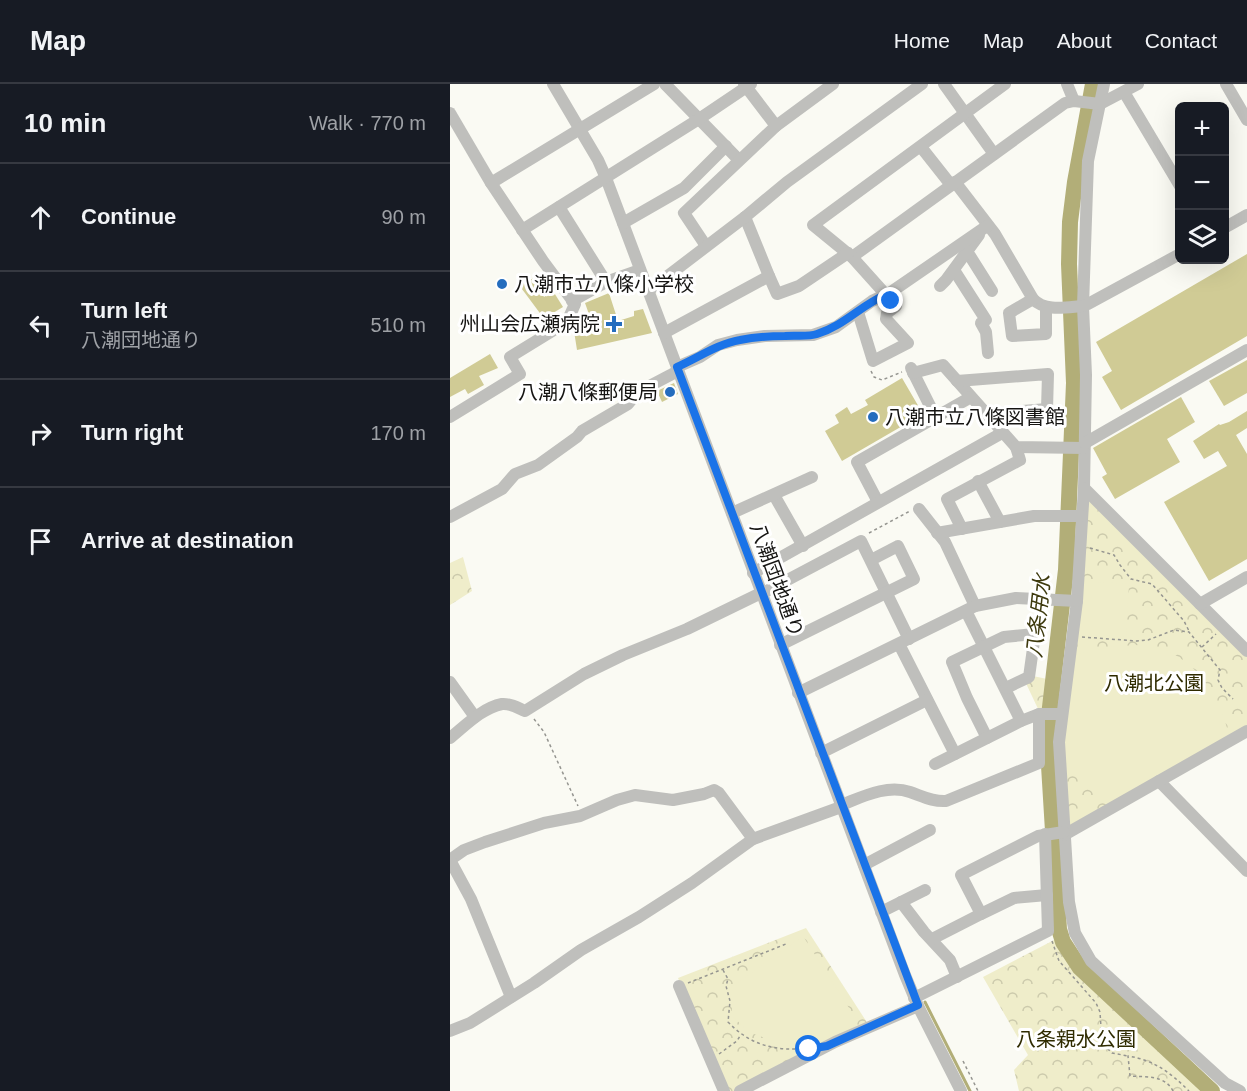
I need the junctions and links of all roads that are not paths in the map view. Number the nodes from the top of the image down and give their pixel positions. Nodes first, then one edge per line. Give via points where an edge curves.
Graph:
1 (654, 84) edge
2 (665, 84) edge
3 (833, 84) edge
4 (922, 84) edge
5 (944, 84) edge
6 (1005, 84) edge
7 (1067, 84) edge
8 (1104, 84) edge
9 (1138, 84) edge
10 (1226, 84) edge
11 (555, 85) edge
12 (747, 85) edge
13 (1124, 92) junction
14 (1074, 101) junction
15 (1100, 104) junction
16 (450, 112) edge
17 (965, 113) junction
18 (699, 119) junction
19 (1247, 120) edge
20 (776, 126) junction
21 (580, 129) junction
22 (726, 146) junction
23 (921, 147) junction
24 (994, 154) junction
25 (739, 160) junction
26 (606, 178) junction
27 (1175, 179) edge
28 (491, 183) junction
29 (953, 184) junction
30 (560, 207) junction
31 (1247, 215) edge
32 (745, 217) junction
33 (623, 223) junction
34 (1229, 225) edge
35 (986, 226) junction
36 (522, 230) junction
37 (706, 246) junction
38 (966, 253) junction
39 (850, 255) junction
40 (1175, 256) edge
41 (640, 270) junction
42 (954, 270) junction
43 (769, 276) junction
44 (606, 282) junction
45 (940, 286) dead end
46 (648, 291) junction
47 (992, 291) dead end
48 (885, 295) junction
49 (1033, 299) junction
50 (572, 301) junction
51 (1083, 306) junction
52 (1046, 307) junction
53 (858, 312) junction
54 (664, 333) junction
55 (1247, 350) edge
56 (988, 353) dead end
57 (677, 369) junction
58 (957, 381) junction
59 (971, 397) junction
60 (986, 414) junction
61 (935, 416) junction
62 (450, 417) edge
63 (1002, 433) junction
64 (1083, 446) junction
65 (1016, 447) junction
66 (812, 477) dead end
67 (978, 482) junction
68 (1084, 488) junction
69 (774, 495) junction
70 (878, 502) junction
71 (920, 509) road end
72 (732, 513) junction
73 (1079, 516) junction
74 (450, 517) edge
75 (1000, 522) junction
76 (962, 530) junction
77 (938, 533) junction
78 (803, 546) junction
79 (871, 560) junction
80 (753, 573) junction
81 (1247, 577) edge
82 (886, 593) junction
83 (761, 594) junction
84 (1073, 600) junction
85 (1200, 604) junction
86 (970, 608) junction
87 (904, 641) junction
88 (780, 645) junction
89 (983, 646) junction
90 (1247, 651) edge
91 (450, 682) edge
92 (1006, 688) junction
93 (798, 693) junction
94 (927, 700) junction
95 (1039, 714) junction
96 (1062, 714) junction
97 (475, 717) junction
98 (1022, 721) junction
99 (1247, 731) edge
100 (450, 738) edge
101 (987, 738) junction
102 (821, 753) junction
103 (955, 754) junction
104 (935, 764) dead end
105 (1159, 781) junction
106 (841, 806) junction
107 (930, 830) dead end
108 (1046, 834) junction
109 (1064, 834) junction
110 (753, 839) junction
111 (450, 859) edge
112 (864, 865) junction
113 (1247, 871) edge
114 (926, 890) dead end
115 (1047, 895) junction
116 (901, 902) junction
117 (881, 912) junction
118 (981, 914) junction
119 (932, 939) junction
120 (957, 977) junction
121 (679, 986) road end
122 (511, 998) junction
123 (916, 1002) junction
124 (450, 1031) edge
125 (724, 1091) edge
126 (740, 1091) edge
127 (961, 1091) edge
128 (1240, 1091) edge

1 - 21 street
2 - 18 street
3 - 20 street
4 - 32 street
5 - 17 street
6 - 17 street
7 - 14 street
8 - 15 street
9 - 13 street
10 - 19 street
11 - 21 street, 八潮団地通り
12 - 18 street
12 - 20 street
13 - 15 street
13 - 27 street
14 - 15 street
14 - 24 street via 1065,103
15 - 51 street via 1088,161
16 - 28 street
17 - 23 street
17 - 24 street
18 - 22 street
18 - 26 street
20 - 25 street
21 - 26 street, 八潮団地通り
21 - 28 street
22 - 25 street
22 - 33 street via 684,188
23 - 29 street
23 - 39 street via 813,225
24 - 29 street
25 - 37 street via 684,213
26 - 30 street
26 - 33 street, 八潮団地通り
28 - 36 street
29 - 35 street
29 - 39 street
30 - 36 street
30 - 44 street
31 - 34 street
32 - 37 street
32 - 43 street
33 - 41 street, 八潮団地通り
35 - 38 street
35 - 48 street
35 - 49 street via 995,234
36 - 50 street
37 - 46 street
38 - 42 street
38 - 47 street
39 - 43 street via 799,286 777,294
39 - 48 street
40 - 51 street
41 - 44 street
41 - 46 street, 八潮団地通り
42 - 45 street
42 - 56 street via 986,320 981,322
43 - 54 street
44 - 50 street
46 - 54 street, 八潮団地通り
48 - 53 street
48 - 53 street via 896,306 886,319 908,343 873,361
49 - 52 street
49 - 52 street via 1010,313 1012,336 1046,334
50 - 62 street via 567,322 510,357 520,374
51 - 52 street
51 - 64 street
53 - 57 street via 836,327 813,335 765,336 718,345
54 - 57 street, 八潮団地通り
55 - 64 street
57 - 72 street, 八潮団地通り
57 - 74 street via 638,392 628,404 582,431 538,465 515,474 502,489
58 - 59 street
58 - 60 street via 1048,374 1047,409
58 - 61 street via 942,365 912,369
59 - 60 street
59 - 61 street
60 - 63 street
61 - 70 street via 856,462
63 - 65 street
63 - 70 street
64 - 65 street
64 - 68 street
65 - 67 street via 1020,460
66 - 69 street
67 - 75 street
67 - 76 street via 946,499
68 - 73 street
68 - 85 street
69 - 72 street
69 - 78 street
70 - 78 street
71 - 77 street
72 - 80 street, 八潮団地通り
73 - 75 street via 1034,516
73 - 84 street via 1080,546
75 - 76 street
76 - 77 street
77 - 86 street
78 - 80 street
79 - 82 street
79 - 82 street via 898,546 914,579
79 - 83 street via 861,541
80 - 83 street, 八潮団地通り
81 - 85 street
82 - 87 street
82 - 88 street
83 - 88 street, 八潮団地通り
83 - 97 street via 584,674 525,711 501,704
84 - 86 street via 1016,598
84 - 96 street via 1073,636
85 - 90 street
86 - 87 street
86 - 89 street
87 - 93 street
87 - 94 street
88 - 93 street, 八潮団地通り
89 - 92 street
89 - 92 street via 1004,637 1035,634 1029,677
89 - 101 street via 952,662
91 - 97 street
92 - 98 street
93 - 102 street, 八潮団地通り
94 - 102 street
94 - 103 street
95 - 96 street
95 - 98 street
95 - 106 street via 1040,763 946,801 900,789 870,794
96 - 109 street via 1059,742
97 - 100 street
98 - 101 street
99 - 105 street
101 - 103 street
102 - 106 street, 八潮団地通り
103 - 104 street
105 - 109 street
105 - 113 street
106 - 110 street
106 - 112 street, 八潮団地通り
107 - 112 street
108 - 109 street
108 - 115 street
108 - 118 street via 961,875
109 - 128 street via 1070,916 1087,955 1103,974 1225,1083
110 - 111 street via 714,790 673,800 634,795 580,816 485,842
110 - 122 street via 692,883 580,950
111 - 122 street via 471,899
112 - 117 street, 八潮団地通り
114 - 116 street
115 - 118 street via 1014,898
115 - 120 street via 1048,931
116 - 117 street
116 - 119 street
117 - 123 street, 八潮団地通り
118 - 119 street
119 - 120 street via 950,960
120 - 123 street
121 - 125 street
122 - 124 street
123 - 126 street
123 - 127 street, 八潮団地通り

